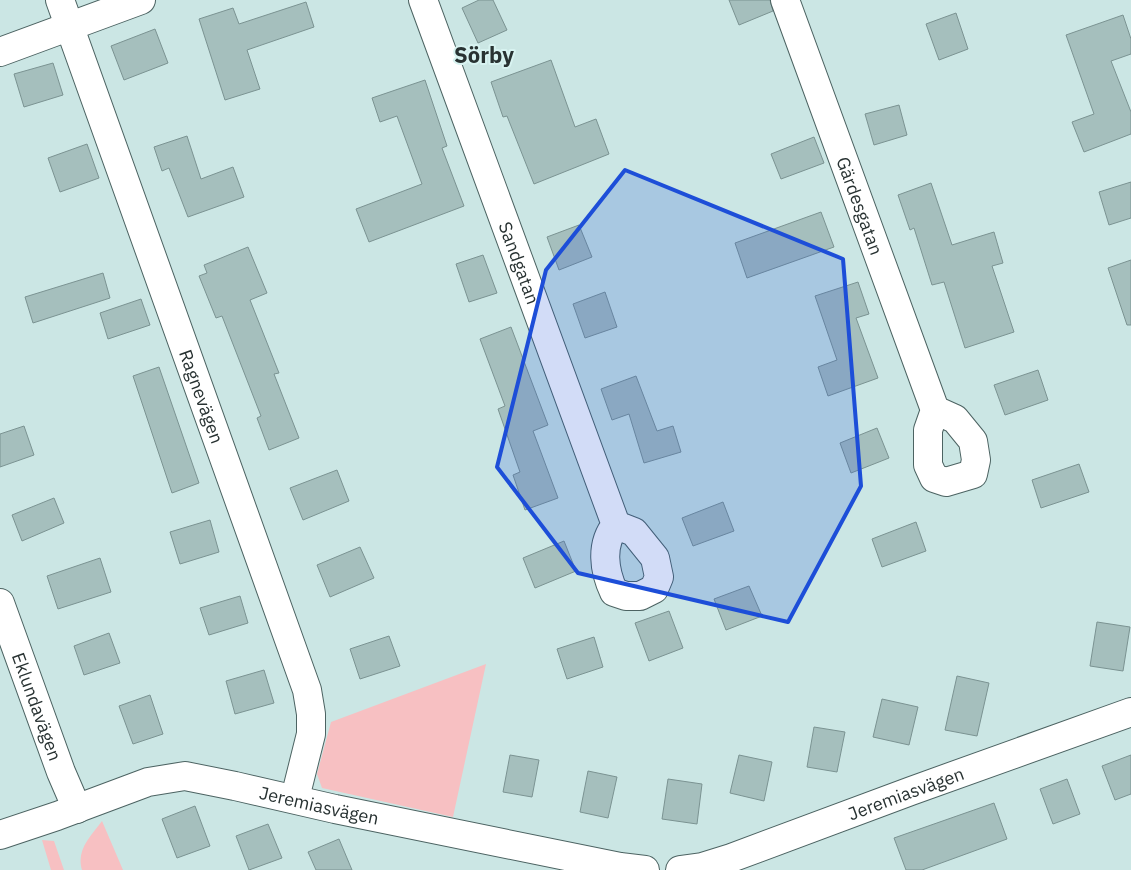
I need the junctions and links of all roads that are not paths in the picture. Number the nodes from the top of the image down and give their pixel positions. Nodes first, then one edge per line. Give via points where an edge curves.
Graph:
1 (60, 0) edge
2 (141, 0) edge
3 (422, 0) edge
4 (785, 0) edge
5 (69, 26) junction
6 (0, 52) edge
7 (935, 410) dead end
8 (616, 525) dead end
9 (0, 603) edge
10 (1131, 712) edge
11 (295, 798) junction
12 (77, 809) junction
13 (0, 835) edge
14 (645, 870) edge
15 (680, 870) edge

1 - 5 street, Ragnevägen
2 - 5 street
3 - 8 street, Sandgatan
4 - 7 street, Gärdesgatan
5 - 6 street
5 - 11 street, Ragnevägen via 307,690 311,734
9 - 12 street, Eklundavägen
10 - 15 street, Jeremiasvägen via 731,858
11 - 12 street, Jeremiasvägen via 185,776 148,782
11 - 14 street, Jeremiasvägen
12 - 13 street, Jeremiasvägen

